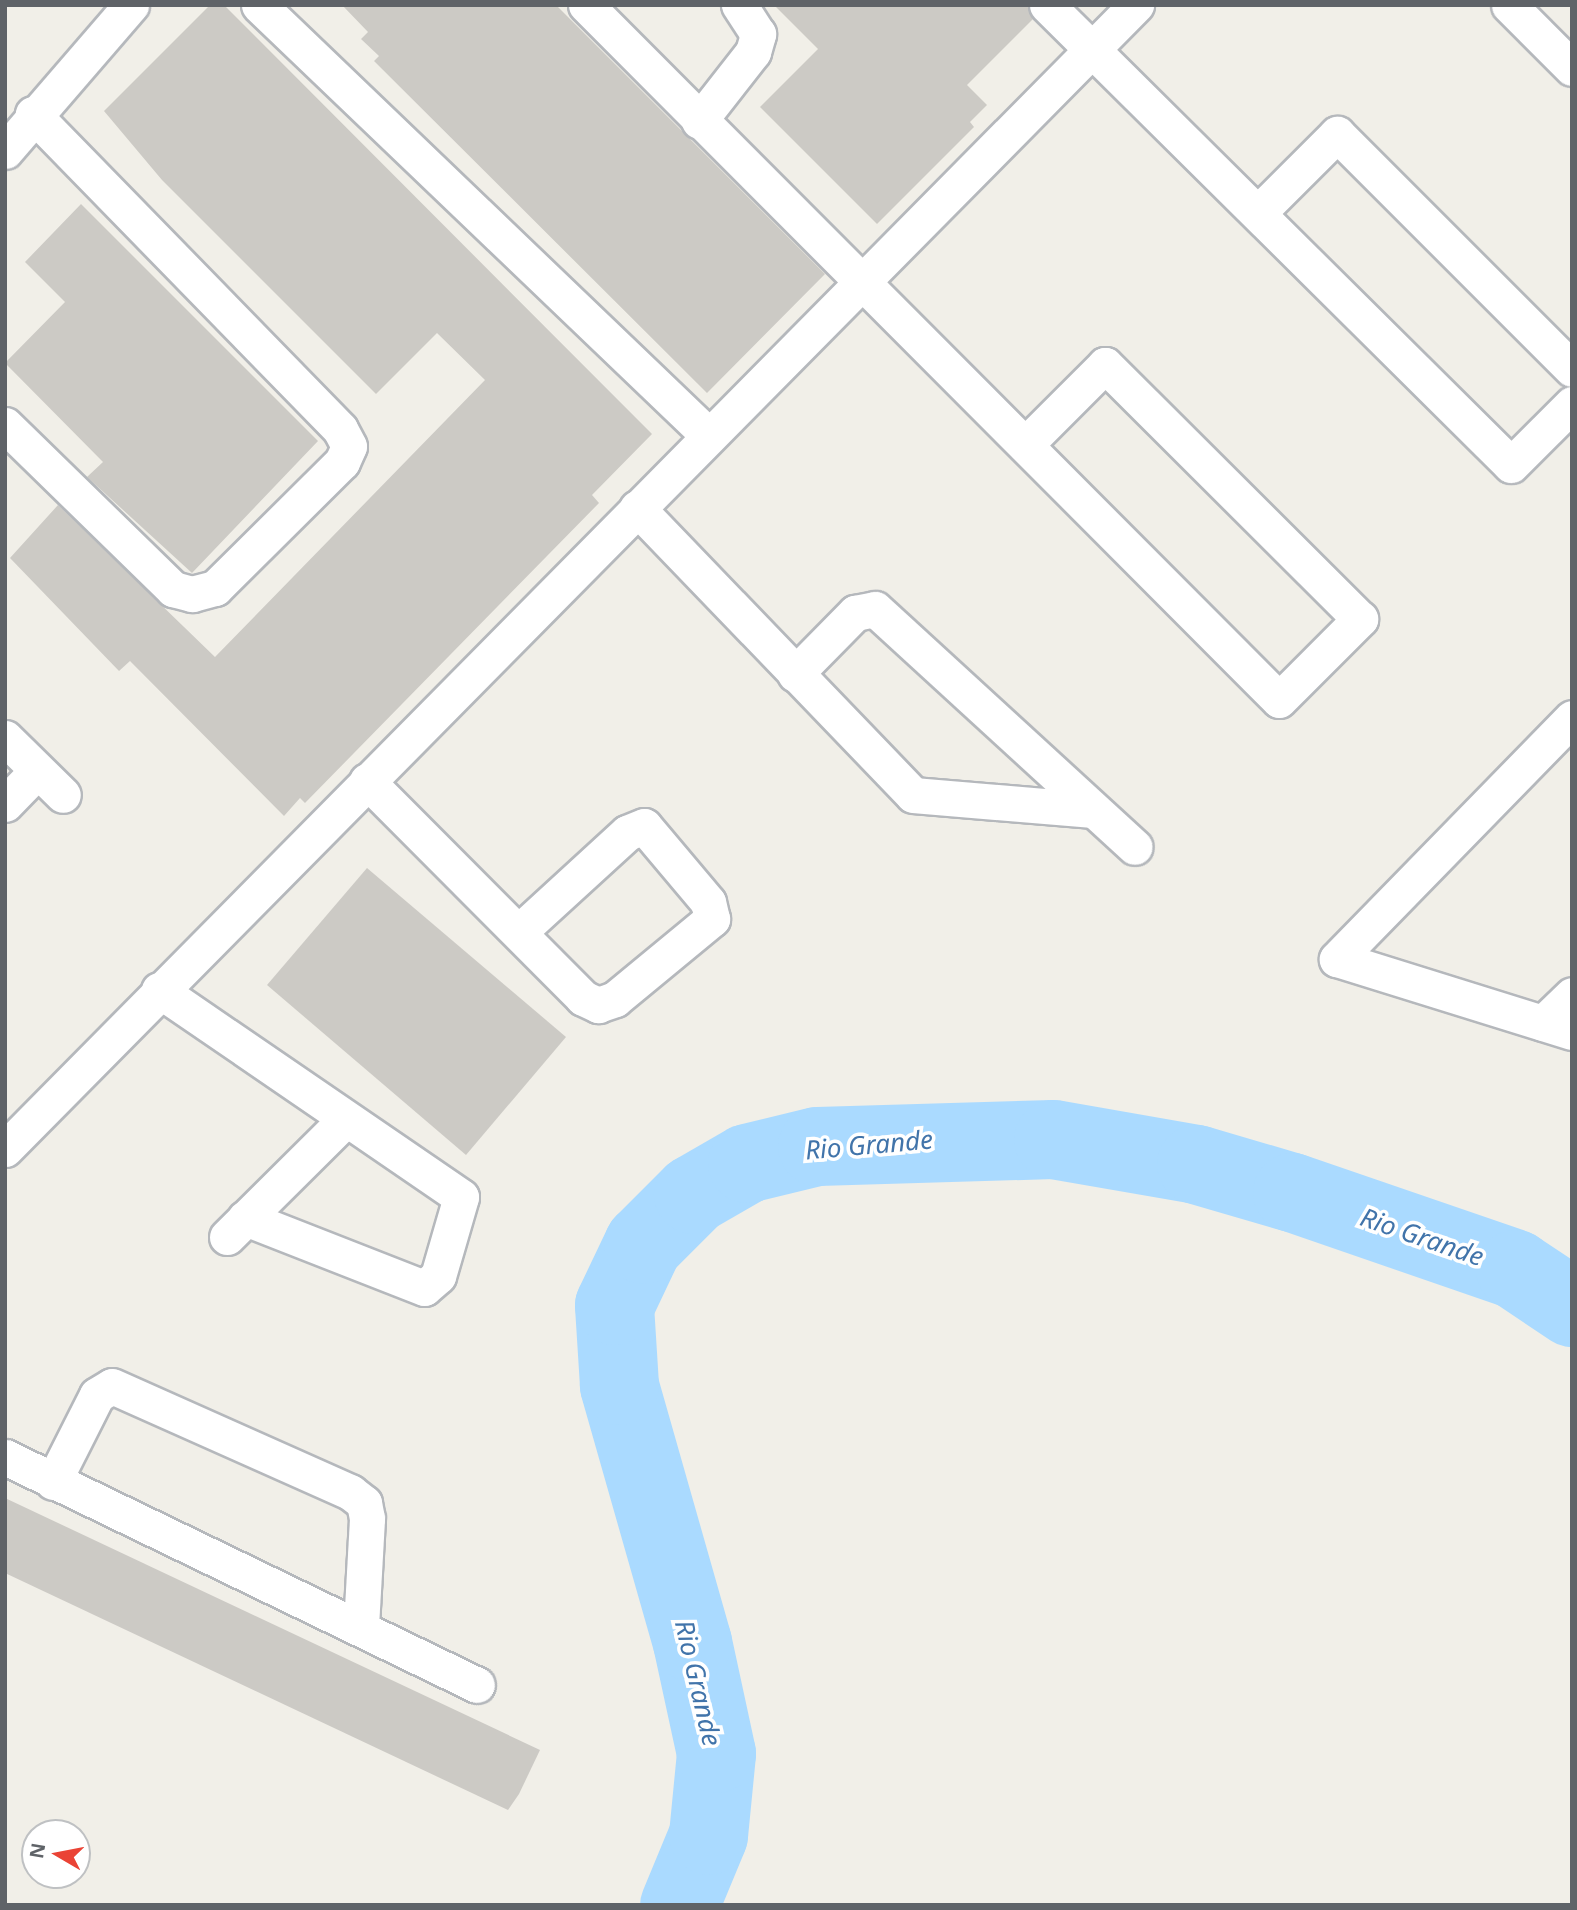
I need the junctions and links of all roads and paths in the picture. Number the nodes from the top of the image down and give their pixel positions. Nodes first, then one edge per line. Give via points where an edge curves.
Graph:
1 (131, 5) edge
2 (259, 5) edge
3 (586, 5) edge
4 (739, 5) edge
5 (1047, 5) edge
6 (1136, 5) edge
7 (1510, 5) edge
8 (1093, 48) junction
9 (1572, 68) edge
10 (33, 114) junction
11 (699, 121) junction
12 (5, 150) edge
13 (1258, 213) junction
14 (862, 281) junction
15 (1572, 369) edge
16 (1572, 404) edge
17 (5, 425) edge
18 (709, 436) junction
19 (1025, 445) junction
20 (637, 508) junction
21 (795, 674) junction
22 (1572, 719) edge
23 (5, 738) edge
24 (37, 772) junction
25 (367, 781) junction
26 (63, 795) dead end
27 (5, 804) edge
28 (1093, 810) junction
29 (1135, 847) dead end
30 (520, 931) junction
31 (159, 990) junction
32 (1572, 995) edge
33 (1557, 1028) edge
34 (344, 1121) junction
35 (11, 1130) edge
36 (5, 1457) edge
37 (53, 1482) junction
38 (361, 1628) junction
39 (477, 1685) dead end

1 - 10 street
2 - 18 street
3 - 11 street
4 - 11 street via 758,34 752,52
5 - 8 street
6 - 8 street
7 - 9 street
8 - 13 street
8 - 14 street
10 - 12 street
10 - 17 street via 340,429 349,446 342,462 215,588 192,594 173,589
11 - 14 street
13 - 15 street via 1337,134
13 - 16 street via 1511,465
14 - 18 street
14 - 19 street
18 - 20 street
19 - 19 street via 1279,700 1360,619 1105,365
20 - 21 street
20 - 25 street
21 - 28 street via 913,795
21 - 28 street via 855,613 875,610
22 - 33 street via 1337,959
23 - 24 street
24 - 26 street
24 - 27 street
25 - 30 street
25 - 31 street
28 - 29 street
30 - 30 street via 583,998 598,1005 615,999 712,919 708,902 644,826 627,833
31 - 34 street
31 - 35 street
32 - 33 street
34 - 34 street via 461,1197 438,1276 424,1287 236,1228
36 - 37 street
37 - 38 street
37 - 38 street via 97,1395 112,1387 350,1492 363,1503 368,1518
38 - 39 street

